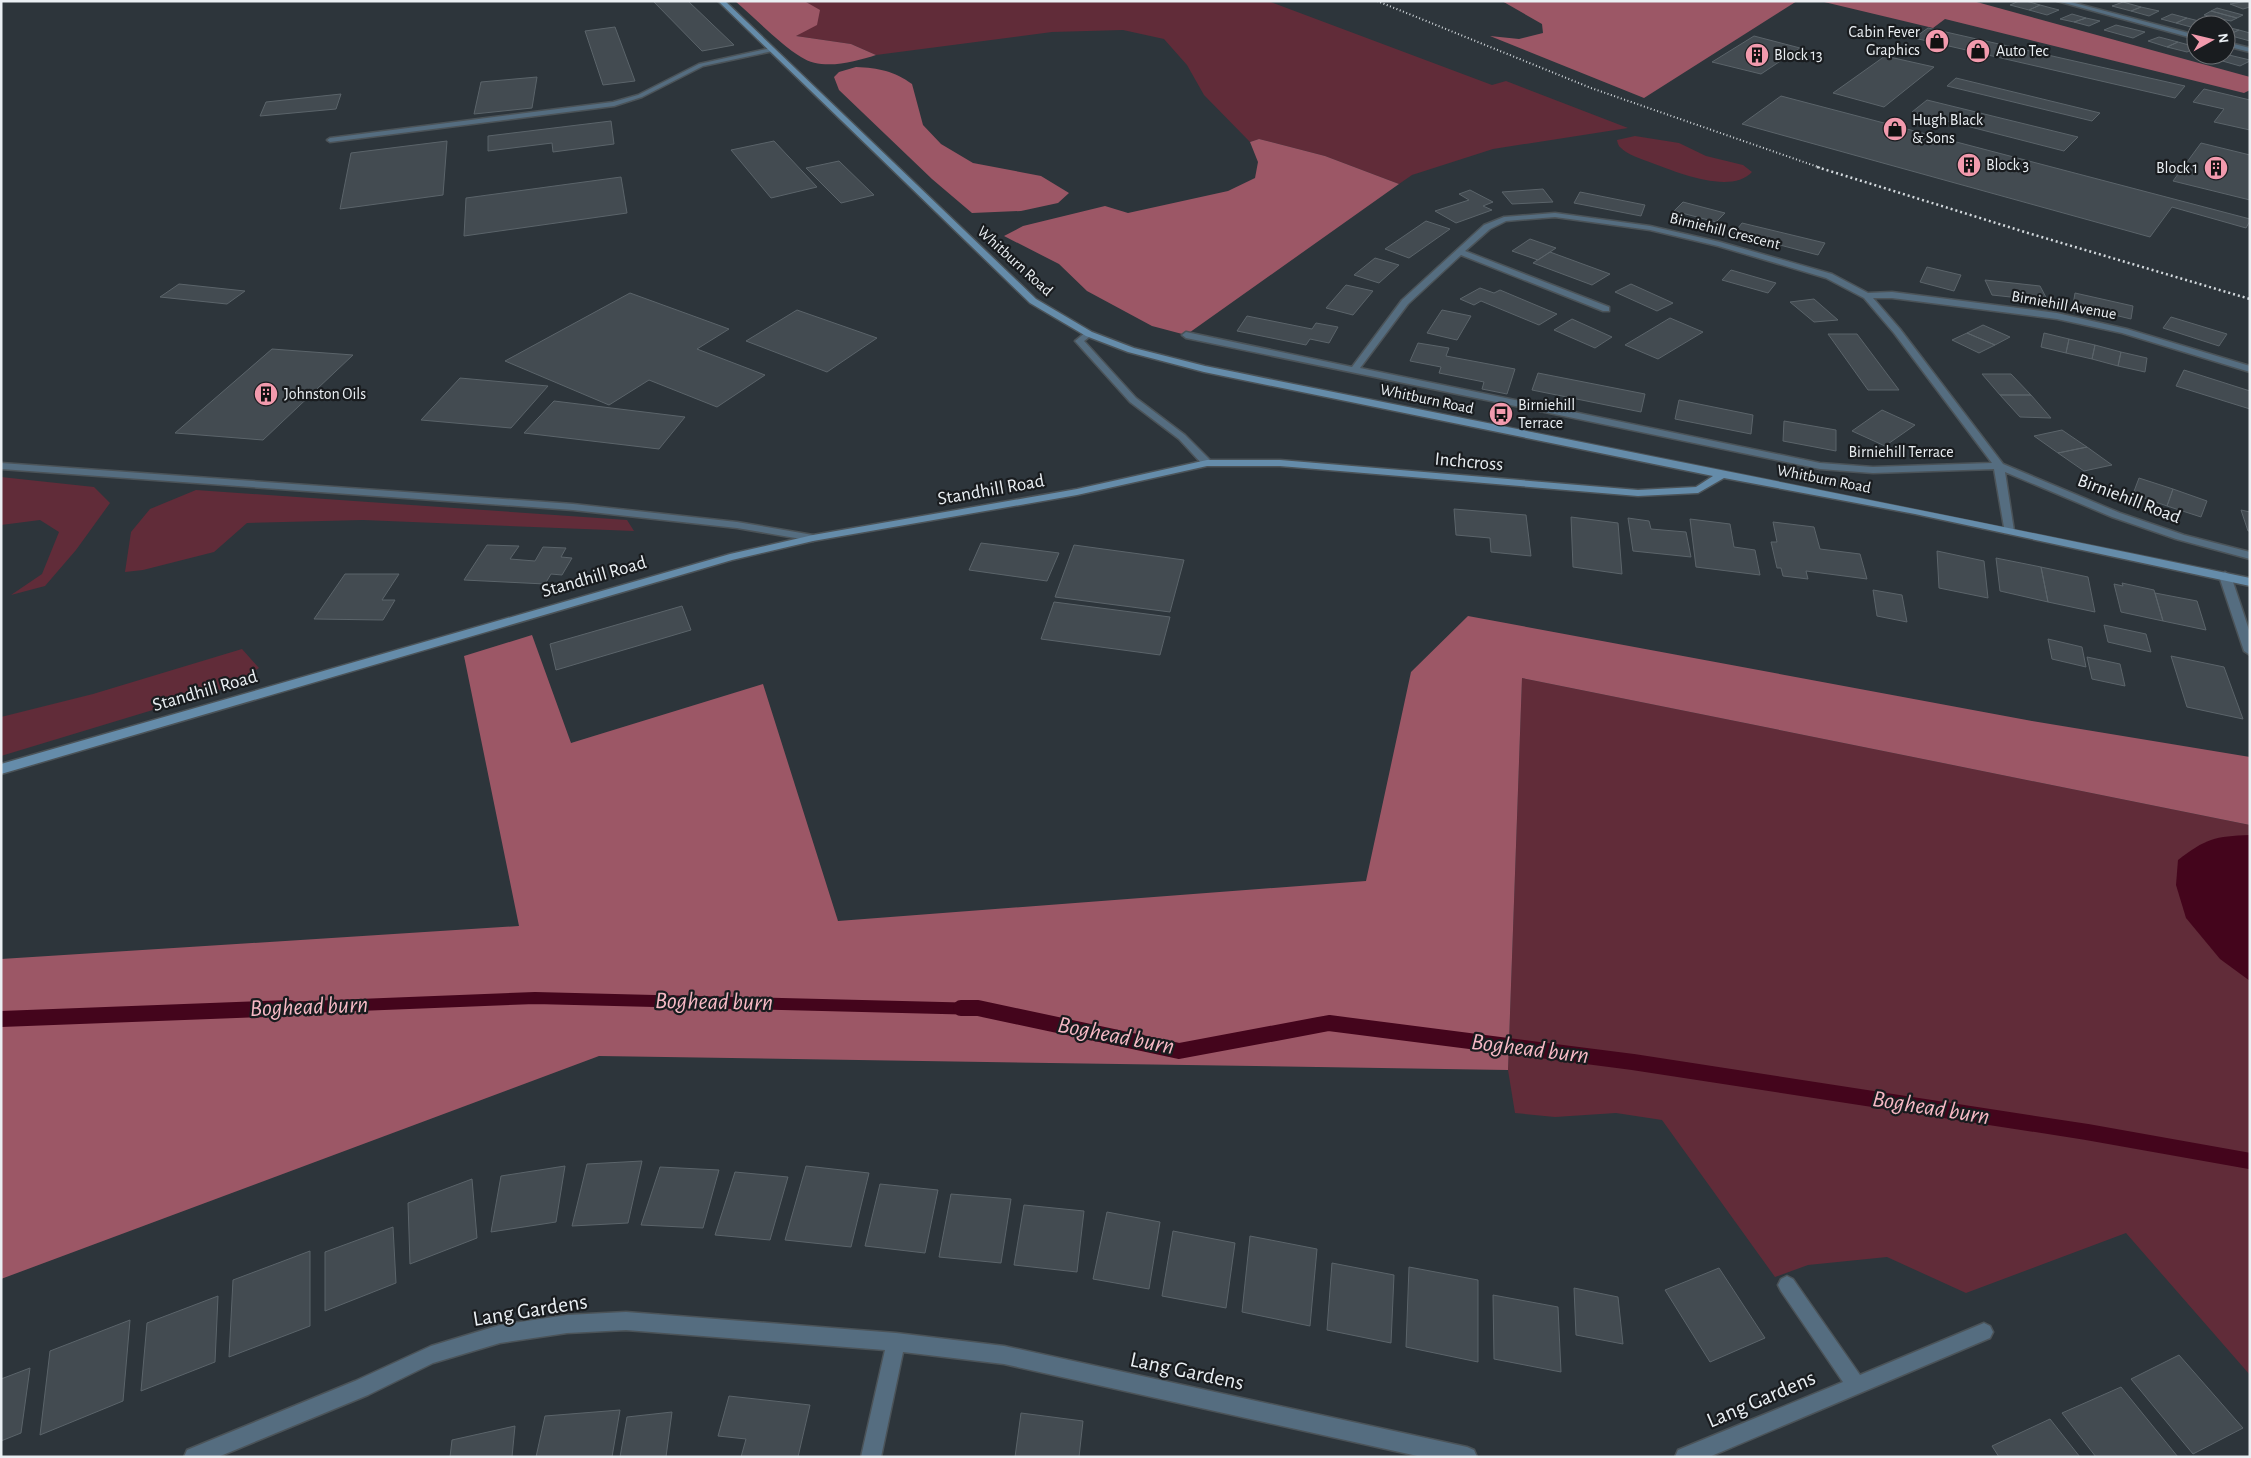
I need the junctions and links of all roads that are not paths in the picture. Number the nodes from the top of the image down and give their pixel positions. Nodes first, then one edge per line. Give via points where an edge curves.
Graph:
1 (721, 1) edge
2 (2060, 1) edge
3 (2186, 34) edge
4 (2236, 46) edge
5 (771, 50) junction
6 (2250, 50) edge
7 (330, 140) dead end
8 (1461, 252) junction
9 (1867, 296) junction
10 (1606, 309) dead end
11 (1089, 334) junction
12 (1186, 335) dead end
13 (2250, 369) edge
14 (1353, 371) junction
15 (1207, 463) junction
16 (1, 466) edge
17 (1999, 466) junction
18 (1722, 475) junction
19 (2010, 531) junction
20 (813, 538) junction
21 (2250, 556) edge
22 (2225, 576) junction
23 (2250, 582) edge
24 (2250, 651) edge
25 (1, 769) edge
26 (1787, 1285) dead end
27 (1984, 1332) dead end
28 (896, 1342) junction
29 (1856, 1386) junction
30 (1431, 1453) edge
31 (194, 1457) edge
32 (871, 1457) edge
33 (1467, 1457) edge
34 (1685, 1457) edge

1 - 5 main road, Whitburn Road
2 - 3 street
4 - 6 street
5 - 7 street via 700,65 640,96 614,104
5 - 11 main road, Whitburn Road via 1033,301
8 - 9 street, Birniehill Crescent via 1487,227 1504,219 1537,215 1572,216 1650,228 1720,244 1830,276
8 - 10 street
8 - 14 street, Birniehill Crescent via 1405,302
9 - 13 street, Birniehill Avenue via 1892,295 2057,316 2124,331
9 - 17 street, Birniehill Crescent via 1898,331
11 - 15 street via 1078,340 1134,400 1182,436
11 - 18 main road, Whitburn Road via 1131,350 1204,369
12 - 14 street, Birniehill Terrace
14 - 17 street, Birniehill Terrace via 1820,466 1873,470
15 - 18 main road, Inchcross via 1280,463 1638,493 1698,490
15 - 20 main road, Standhill Road via 1067,494
16 - 20 street via 573,507 738,525
17 - 19 street, Birniehill Crescent
17 - 21 street, Birniehill Road via 2116,515
18 - 19 main road, Whitburn Road
19 - 22 main road, Whitburn Road
20 - 25 main road, Standhill Road via 597,594
22 - 23 main road, Whitburn Road
22 - 24 street
26 - 29 street, Lang Gardens
27 - 29 street, Lang Gardens
28 - 30 street, Lang Gardens via 1004,1355
28 - 31 street, Lang Gardens via 626,1321 567,1324 500,1334 431,1355 361,1388
28 - 32 street
29 - 34 street, Lang Gardens
30 - 33 street, Lang Gardens

